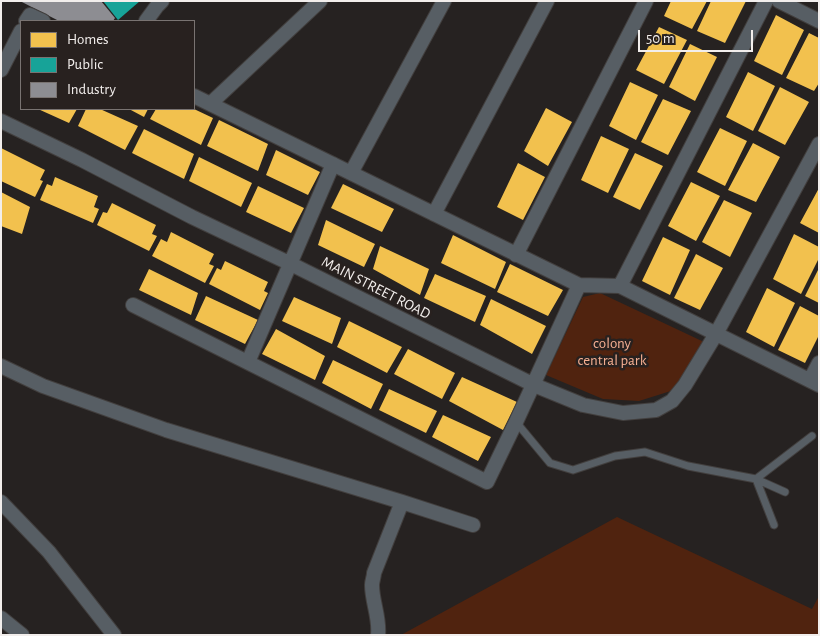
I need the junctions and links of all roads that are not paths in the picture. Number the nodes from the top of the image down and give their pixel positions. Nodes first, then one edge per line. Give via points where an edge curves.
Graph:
1 (162, 1) edge
2 (320, 1) edge
3 (444, 1) edge
4 (547, 1) edge
5 (646, 1) edge
6 (766, 1) edge
7 (779, 1) edge
8 (27, 20) edge
9 (41, 20) edge
10 (147, 20) edge
11 (819, 21) edge
12 (20, 33) edge
13 (1, 70) edge
14 (195, 96) edge
15 (210, 104) junction
16 (1, 120) edge
17 (819, 144) edge
18 (333, 164) junction
19 (351, 173) junction
20 (434, 214) junction
21 (516, 254) junction
22 (291, 264) junction
23 (579, 285) junction
24 (620, 286) junction
25 (133, 305) dead end
26 (716, 334) junction
27 (248, 362) junction
28 (819, 362) edge
29 (1, 366) edge
30 (814, 382) edge
31 (534, 385) junction
32 (516, 422) junction
33 (812, 436) dead end
34 (756, 479) junction
35 (785, 492) dead end
36 (1, 502) edge
37 (402, 502) junction
38 (473, 525) dead end
39 (774, 525) dead end
40 (1, 618) edge
41 (22, 635) edge
42 (114, 635) edge
43 (378, 635) edge

1 - 10 street
2 - 15 street
3 - 19 street
4 - 20 street
5 - 21 street
6 - 24 street
7 - 11 street
8 - 9 street via 30,15
12 - 13 street
14 - 15 street
15 - 18 street
16 - 22 street, MAIN STREET ROAD
17 - 26 street, MAIN STREET ROAD
18 - 19 street
18 - 22 street
19 - 20 street
20 - 21 street
21 - 23 street
22 - 27 street
22 - 31 street, MAIN STREET ROAD
23 - 24 street
23 - 31 street
24 - 26 street
25 - 27 street
26 - 30 street
26 - 31 street, MAIN STREET ROAD via 685,385 672,401 656,410 623,413 583,405
27 - 32 street via 487,482
28 - 30 street
29 - 37 street via 43,386 166,430
31 - 32 street
32 - 34 lane via 550,463 572,470 615,456 645,452 688,466
33 - 34 lane
34 - 35 lane
34 - 39 lane
36 - 42 street via 49,552
37 - 38 street
37 - 43 street via 372,584
40 - 41 street

